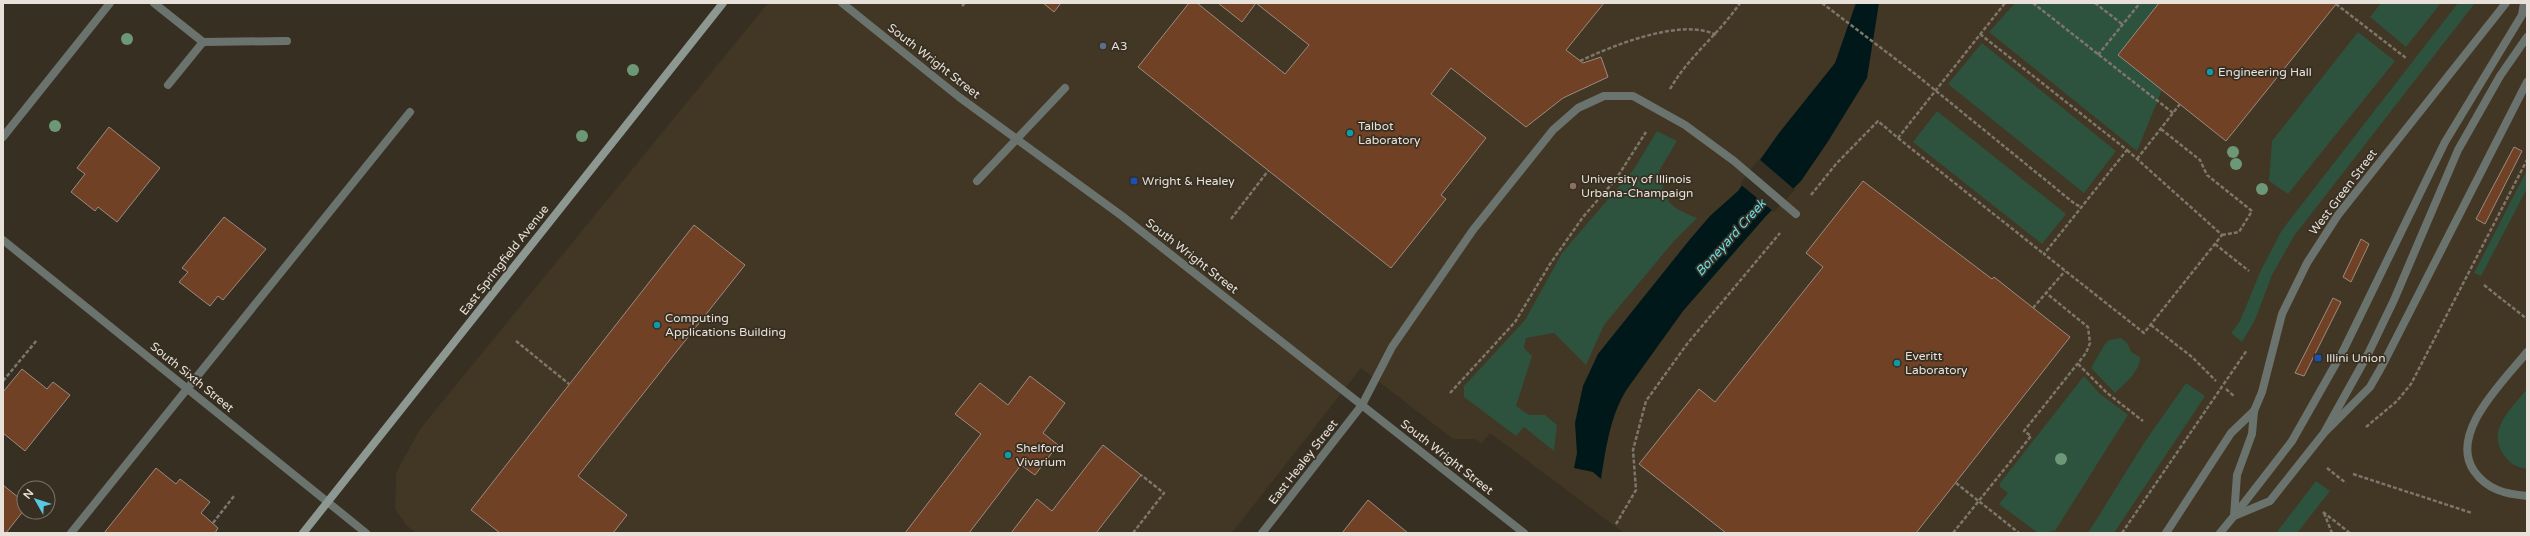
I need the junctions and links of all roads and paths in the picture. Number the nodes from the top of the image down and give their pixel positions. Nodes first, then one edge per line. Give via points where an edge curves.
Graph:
1 (110, 3) edge
2 (154, 3) edge
3 (723, 3) edge
4 (842, 3) edge
5 (965, 3) edge
6 (1740, 3) edge
7 (1822, 3) edge
8 (2005, 3) edge
9 (2034, 3) edge
10 (2095, 3) edge
11 (2140, 3) edge
12 (2506, 3) edge
13 (2524, 3) edge
14 (2336, 4) edge
15 (962, 6) dead end
16 (2122, 24) junction
17 (1980, 34) junction
18 (1716, 35) junction
19 (2527, 37) edge
20 (287, 41) dead end
21 (203, 42) junction
22 (2098, 54) junction
23 (2406, 58) dead end
24 (1580, 61) dead end
25 (2527, 82) edge
26 (168, 85) dead end
27 (1065, 88) dead end
28 (1934, 91) junction
29 (2180, 104) dead end
30 (1658, 111) junction
31 (410, 112) dead end
32 (2173, 113) junction
33 (2161, 129) junction
34 (3, 137) edge
35 (1898, 138) junction
36 (1017, 139) junction
37 (2127, 150) junction
38 (2137, 159) junction
39 (2527, 160) edge
40 (1268, 171) dead end
41 (977, 181) dead end
42 (2081, 207) junction
43 (1793, 211) junction
44 (1231, 219) dead end
45 (2222, 235) junction
46 (3, 240) edge
47 (2215, 244) junction
48 (2044, 254) junction
49 (2249, 270) dead end
50 (2065, 271) junction
51 (2484, 285) dead end
52 (2046, 293) junction
53 (2034, 308) dead end
54 (2527, 319) edge
55 (2151, 325) junction
56 (37, 340) dead end
57 (516, 341) dead end
58 (2248, 348) dead end
59 (2527, 352) edge
60 (2078, 364) junction
61 (3, 381) edge
62 (2216, 381) dead end
63 (570, 384) dead end
64 (188, 389) junction
65 (1450, 393) dead end
66 (1362, 405) junction
67 (2254, 411) junction
68 (2143, 421) dead end
69 (2365, 428) dead end
70 (2324, 433) junction
71 (2327, 468) dead end
72 (2353, 474) dead end
73 (1141, 475) dead end
74 (1956, 483) dead end
75 (2346, 483) dead end
76 (234, 496) dead end
77 (2527, 496) edge
78 (1979, 501) junction
79 (327, 502) junction
80 (2472, 513) dead end
81 (2234, 516) junction
82 (213, 523) dead end
83 (1616, 524) dead end
84 (71, 533) edge
85 (303, 533) edge
86 (366, 533) edge
87 (1133, 533) edge
88 (1262, 533) edge
89 (1524, 533) edge
90 (1953, 533) edge
91 (2018, 533) edge
92 (2122, 533) edge
93 (2166, 533) edge
94 (2220, 533) edge
95 (2332, 533) edge
96 (2350, 533) edge

1 - 34 street
2 - 21 street
3 - 79 main road, East Springfield Avenue
4 - 36 street, South Wright Street via 959,97
5 - 15 path
6 - 18 path
7 - 28 path
8 - 17 path
9 - 22 path
10 - 16 path
11 - 16 path
12 - 67 street, West Green Street via 2338,215 2307,262 2282,314 2262,392
13 - 81 street via 2522,15 2445,142 2336,364 2292,441
14 - 23 path
16 - 22 path
17 - 28 path
17 - 37 path
18 - 24 path via 1707,30 1678,31 1633,38
18 - 30 path via 1697,52 1676,78
19 - 70 street via 2500,76 2458,150 2394,300 2368,354
20 - 21 street
21 - 26 street
22 - 32 path
25 - 70 street via 2370,387
27 - 36 street
28 - 35 path
28 - 42 path
29 - 32 path
30 - 43 street, East Healey Street via 1685,125 1734,161
30 - 65 path via 1616,179 1583,217 1550,264 1515,322
30 - 66 street, East Healey Street via 1633,96 1604,96 1578,108 1553,130 1473,230 1397,340
31 - 64 street
32 - 33 path
33 - 38 path
33 - 45 path via 2200,160 2207,175 2252,211 2239,232
35 - 43 path via 1878,121
35 - 48 path
36 - 41 street
36 - 66 street, South Wright Street via 1122,216
37 - 38 path
37 - 42 path
38 - 45 path
39 - 69 path via 2411,384 2397,401
40 - 44 path
42 - 48 path
43 - 83 path via 1687,344 1646,401 1632,450 1636,490
45 - 47 path
46 - 64 street, South Sixth Street
47 - 49 path
47 - 55 path
48 - 50 path
50 - 52 path
50 - 55 path via 2144,333
51 - 54 path
52 - 53 path
52 - 60 path via 2088,327 2090,343
55 - 62 path via 2192,357
56 - 61 path
57 - 63 path
58 - 92 path
59 - 77 street via 2478,414 2469,431 2466,449 2471,466 2480,480 2495,490
60 - 68 path via 2107,393
60 - 78 path via 2024,431 2031,436
64 - 79 street, South Sixth Street
64 - 84 street
66 - 88 street, East Healey Street
66 - 89 street, South Wright Street
67 - 81 street, West Green Street via 2252,434 2237,475
67 - 93 street via 2231,433
70 - 81 street via 2270,501
71 - 75 path
72 - 80 path
73 - 87 path via 1164,493
74 - 78 path
76 - 82 path
78 - 90 path
78 - 91 path
79 - 85 main road, East Springfield Avenue
79 - 86 street, South Sixth Street
81 - 94 street
95 - 96 path via 2323,512

